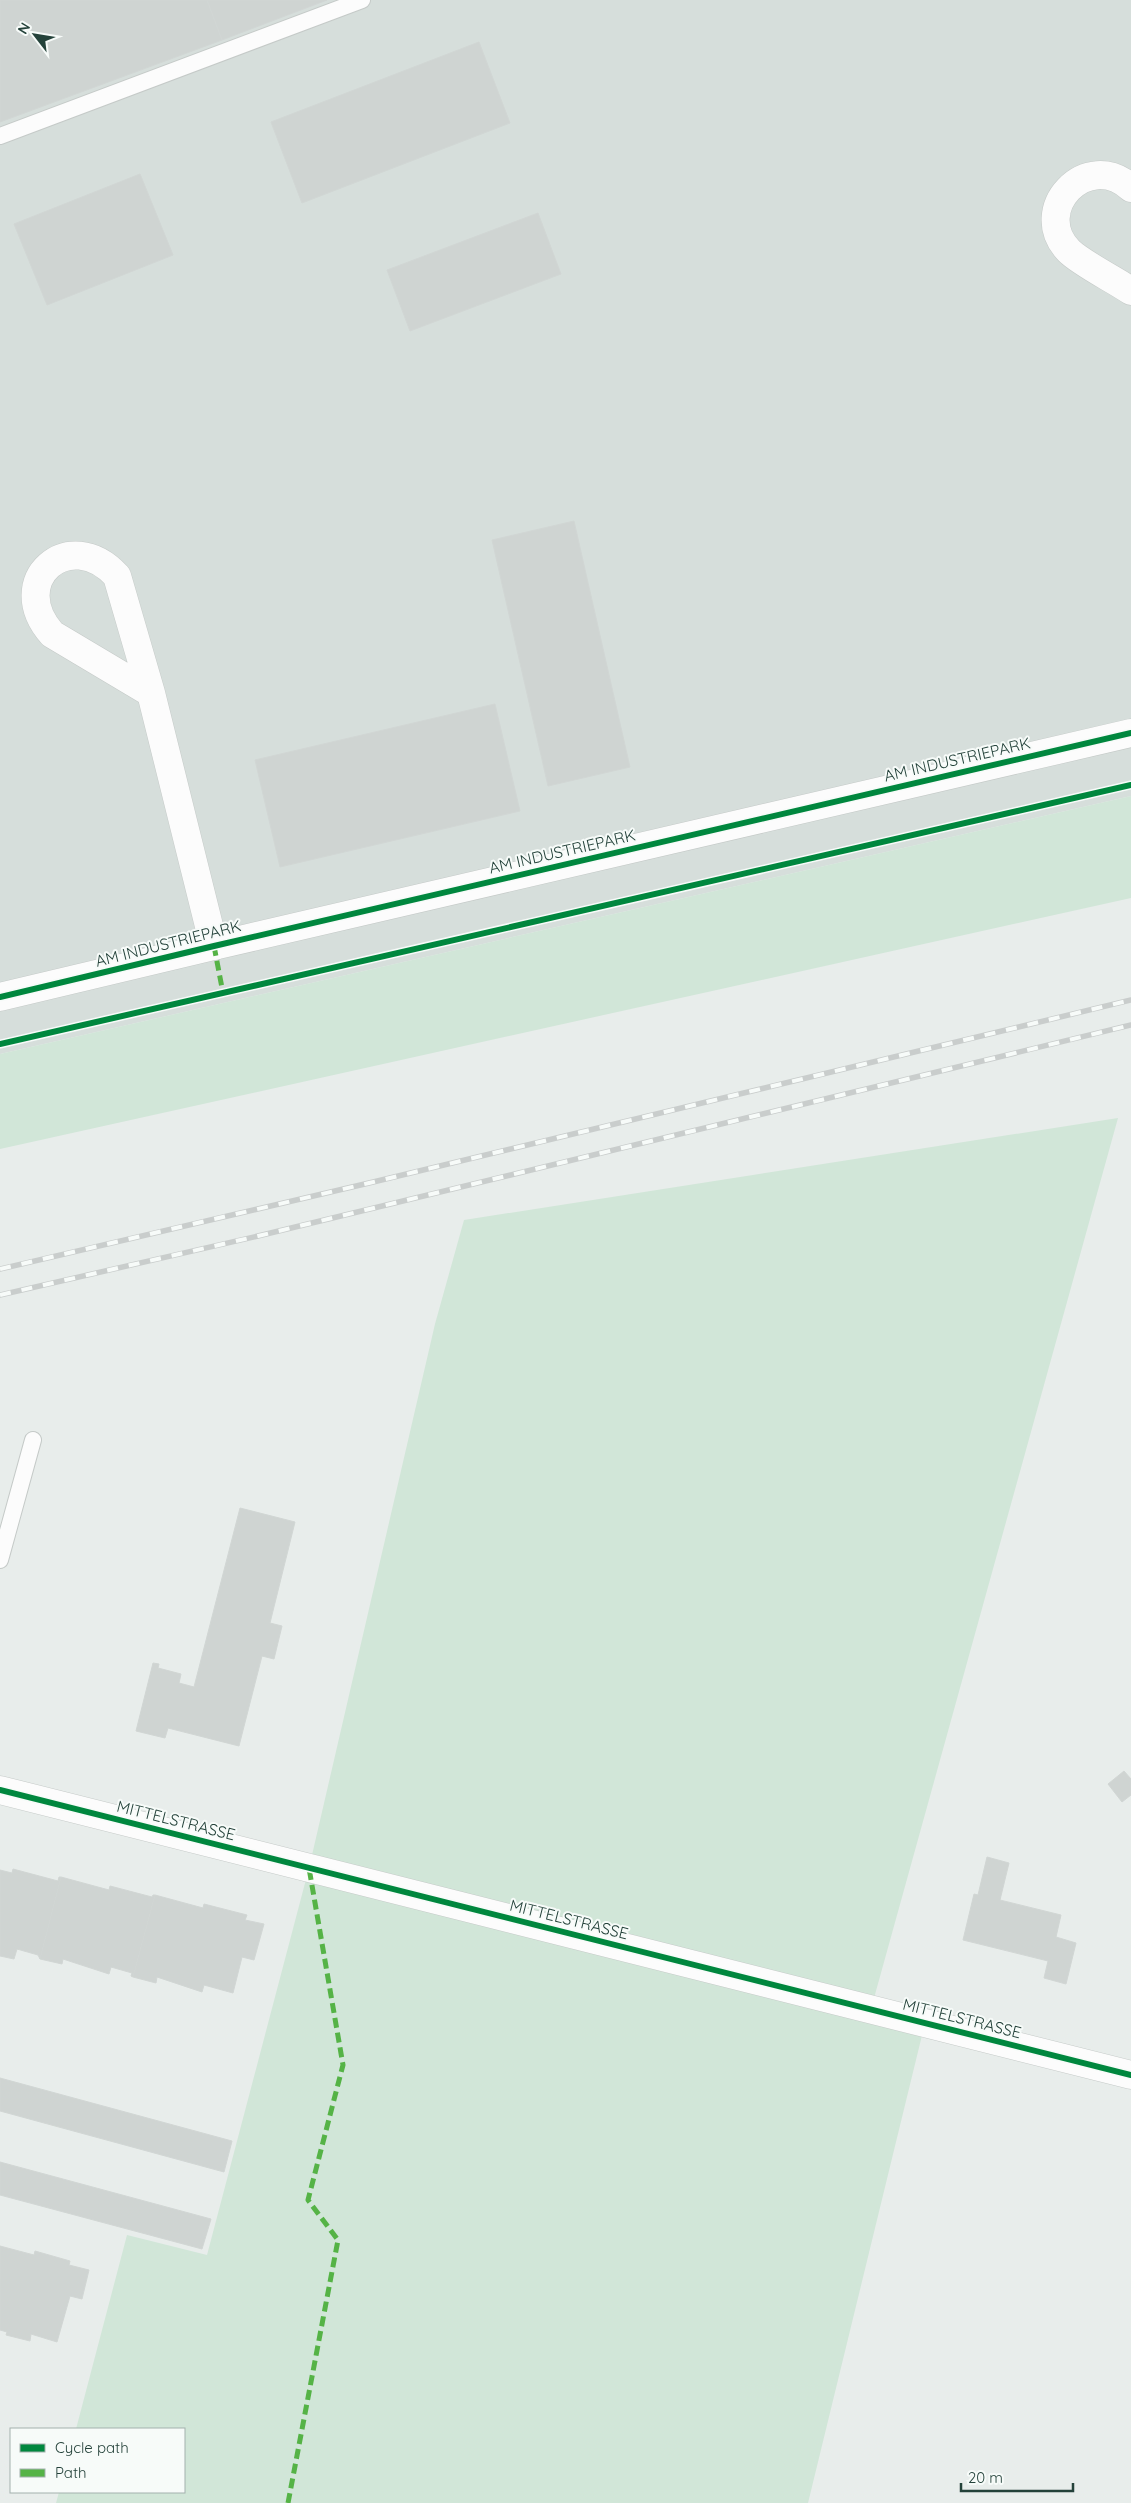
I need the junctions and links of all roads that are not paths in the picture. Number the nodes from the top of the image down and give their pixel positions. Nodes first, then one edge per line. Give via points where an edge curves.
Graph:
1 (362, 0) edge
2 (0, 136) edge
3 (1131, 188) edge
4 (1131, 290) edge
5 (151, 693) junction
6 (1131, 733) edge
7 (214, 946) junction
8 (0, 998) edge
9 (33, 1440) dead end
10 (0, 1560) edge
11 (0, 1790) edge
12 (1131, 2075) edge

1 - 2 lane
3 - 4 street via 1116,177 1098,174 1082,178 1067,188 1059,203 1056,221 1060,237 1070,251
5 - 5 street, AM INDUSTRIEPARK via 117,576 105,563 89,556 72,554 56,560 43,572 36,588 35,605 41,621 52,634
5 - 7 street, AM INDUSTRIEPARK
6 - 7 street, AM INDUSTRIEPARK
7 - 8 street, AM INDUSTRIEPARK
9 - 10 lane
11 - 12 street, MITTELSTRASSE

